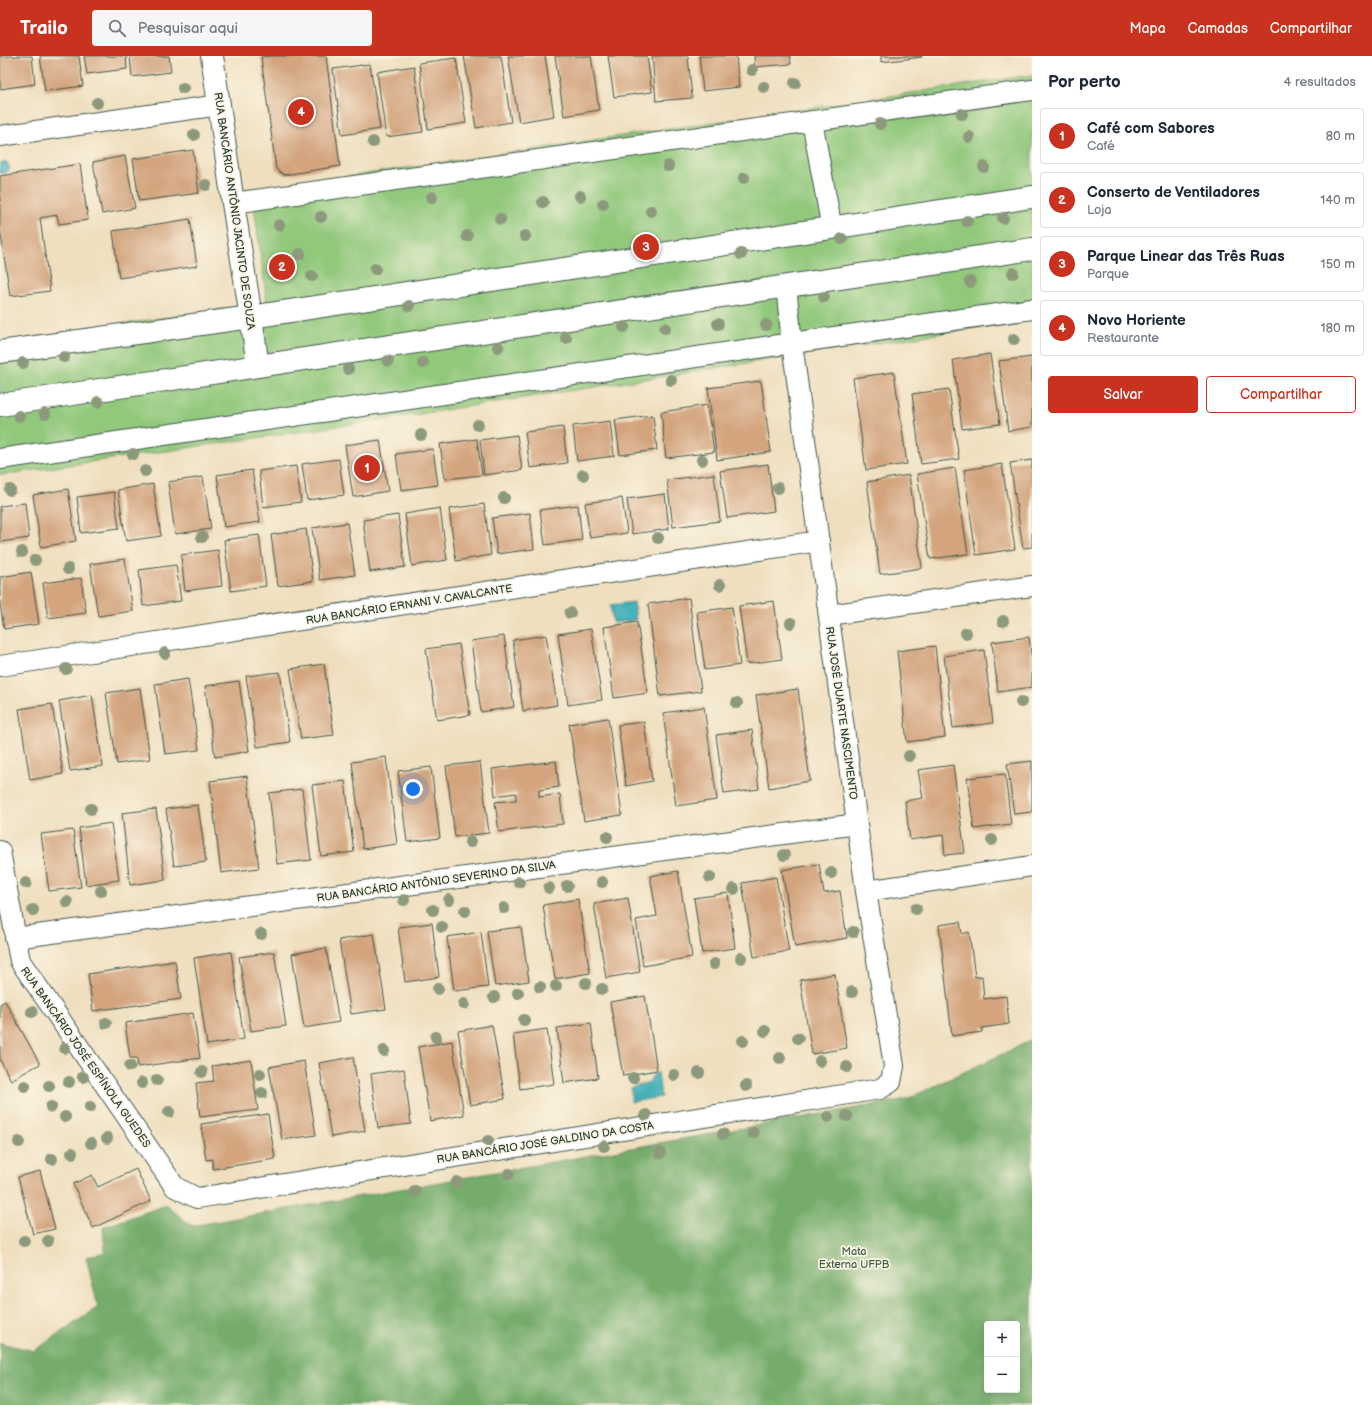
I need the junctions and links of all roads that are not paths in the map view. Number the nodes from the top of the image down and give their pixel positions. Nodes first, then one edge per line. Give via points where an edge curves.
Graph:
1 (212, 56) edge
2 (1032, 90) edge
3 (220, 105) junction
4 (812, 121) junction
5 (0, 136) edge
6 (1032, 198) edge
7 (233, 203) junction
8 (832, 229) junction
9 (1032, 249) edge
10 (786, 286) junction
11 (1032, 309) edge
12 (251, 317) junction
13 (792, 343) junction
14 (0, 352) edge
15 (258, 366) junction
16 (0, 405) edge
17 (0, 459) edge
18 (818, 541) junction
19 (1032, 586) edge
20 (829, 615) junction
21 (0, 666) edge
22 (857, 824) junction
23 (0, 851) edge
24 (1032, 866) edge
25 (866, 891) junction
26 (15, 938) junction
27 (891, 1082) joint
28 (197, 1198) joint

1 - 3 main road, RUA BANCÁRIO ANTÔNIO JACINTO DE SOUZA
2 - 4 street
3 - 5 street
3 - 7 main road, RUA BANCÁRIO ANTÔNIO JACINTO DE SOUZA
4 - 7 street
4 - 8 street
6 - 8 main road
7 - 12 main road, RUA BANCÁRIO ANTÔNIO JACINTO DE SOUZA
8 - 12 main road
9 - 10 main road
10 - 13 street, RUA JOSÉ DUARTE NASCIMENTO
10 - 15 main road
11 - 13 street
12 - 14 main road
12 - 15 main road, RUA BANCÁRIO ANTÔNIO JACINTO DE SOUZA
13 - 17 street
13 - 18 street, RUA JOSÉ DUARTE NASCIMENTO
15 - 16 main road
18 - 20 street, RUA JOSÉ DUARTE NASCIMENTO
18 - 21 street, RUA BANCÁRIO ERNANI V. CAVALCANTE
19 - 20 street
20 - 22 street, RUA JOSÉ DUARTE NASCIMENTO
22 - 25 street, RUA JOSÉ DUARTE NASCIMENTO
22 - 26 street, RUA BANCÁRIO ANTÔNIO SEVERINO DA SILVA
23 - 26 street, RUA BANCÁRIO JOSÉ ESPÍNOLA GUEDES
24 - 25 street
25 - 27 street, RUA JOSÉ DUARTE NASCIMENTO via 894,1066
26 - 28 street, RUA BANCÁRIO JOSÉ ESPÍNOLA GUEDES via 20,961 175,1187
27 - 28 street, RUA BANCÁRIO JOSÉ GALDINO DA COSTA via 880,1089

